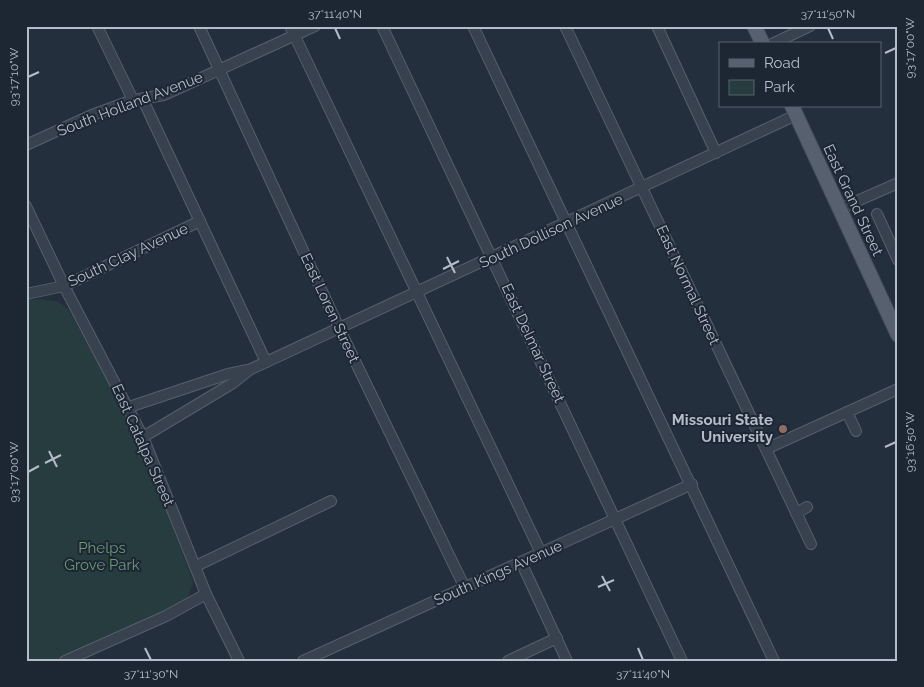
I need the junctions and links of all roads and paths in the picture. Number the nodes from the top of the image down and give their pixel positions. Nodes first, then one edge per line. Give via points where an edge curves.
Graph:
1 (97, 26) edge
2 (198, 26) edge
3 (315, 26) edge
4 (382, 26) edge
5 (474, 26) edge
6 (565, 26) edge
7 (657, 26) edge
8 (754, 26) edge
9 (810, 26) edge
10 (292, 31) edge
11 (761, 42) edge
12 (776, 42) edge
13 (219, 70) junction
14 (138, 100) junction
15 (794, 111) edge
16 (26, 145) edge
17 (716, 153) junction
18 (898, 183) edge
19 (642, 188) junction
20 (26, 206) edge
21 (839, 209) junction
22 (877, 214) dead end
23 (200, 221) junction
24 (568, 223) junction
25 (493, 258) junction
26 (898, 260) edge
27 (64, 286) junction
28 (417, 292) junction
29 (26, 294) edge
30 (339, 328) junction
31 (897, 330) edge
32 (266, 362) junction
33 (249, 370) junction
34 (898, 389) edge
35 (129, 407) junction
36 (847, 412) junction
37 (856, 431) dead end
38 (143, 437) junction
39 (766, 449) junction
40 (692, 484) junction
41 (331, 501) dead end
42 (808, 507) dead end
43 (796, 513) junction
44 (615, 519) junction
45 (811, 544) dead end
46 (541, 553) junction
47 (521, 562) junction
48 (196, 566) junction
49 (465, 588) junction
50 (206, 594) junction
51 (556, 638) junction
52 (65, 661) edge
53 (239, 661) edge
54 (303, 661) edge
55 (508, 661) edge
56 (567, 661) edge
57 (682, 661) edge
58 (774, 661) edge

1 - 14 street
2 - 13 street, East Loren Street
3 - 10 street, South Holland Avenue
4 - 25 street, East Delmar Street
5 - 24 street
6 - 19 street, East Normal Street
7 - 17 street
8 - 11 main road
9 - 12 street
10 - 13 street, South Holland Avenue
10 - 28 street
13 - 14 street, South Holland Avenue via 164,95
13 - 30 street, East Loren Street
14 - 16 street, South Holland Avenue via 92,115
14 - 23 street
15 - 17 street, South Dollison Avenue
15 - 21 main road, East Grand Street
17 - 19 street, South Dollison Avenue
18 - 21 street
19 - 24 street, South Dollison Avenue
19 - 39 street, East Normal Street
20 - 27 street, East Catalpa Street
21 - 31 main road, East Grand Street
22 - 26 street
23 - 27 street, South Clay Avenue
23 - 32 street
24 - 25 street, South Dollison Avenue
24 - 40 street
25 - 28 street, South Dollison Avenue
25 - 44 street, East Delmar Street
27 - 29 street, South Clay Avenue
27 - 35 street, East Catalpa Street
28 - 30 street, South Dollison Avenue
28 - 46 street
30 - 32 street, South Dollison Avenue
30 - 49 street, East Loren Street
32 - 33 street, South Dollison Avenue
33 - 35 street, South Dollison Avenue
33 - 38 street, South Dollison Avenue via 233,384
34 - 36 street
35 - 38 street, East Catalpa Street
36 - 37 street
36 - 39 street
38 - 48 street, East Catalpa Street
39 - 43 street, East Normal Street
40 - 44 street, South Kings Avenue
40 - 58 street
41 - 48 street
42 - 43 street
43 - 45 street, East Normal Street
44 - 46 street, South Kings Avenue
44 - 57 street, East Delmar Street
46 - 47 street, South Kings Avenue
47 - 49 street, South Kings Avenue
47 - 51 street
48 - 50 street, East Catalpa Street
49 - 54 street, South Kings Avenue
50 - 52 street
50 - 53 street, East Catalpa Street
51 - 55 street
51 - 56 street

